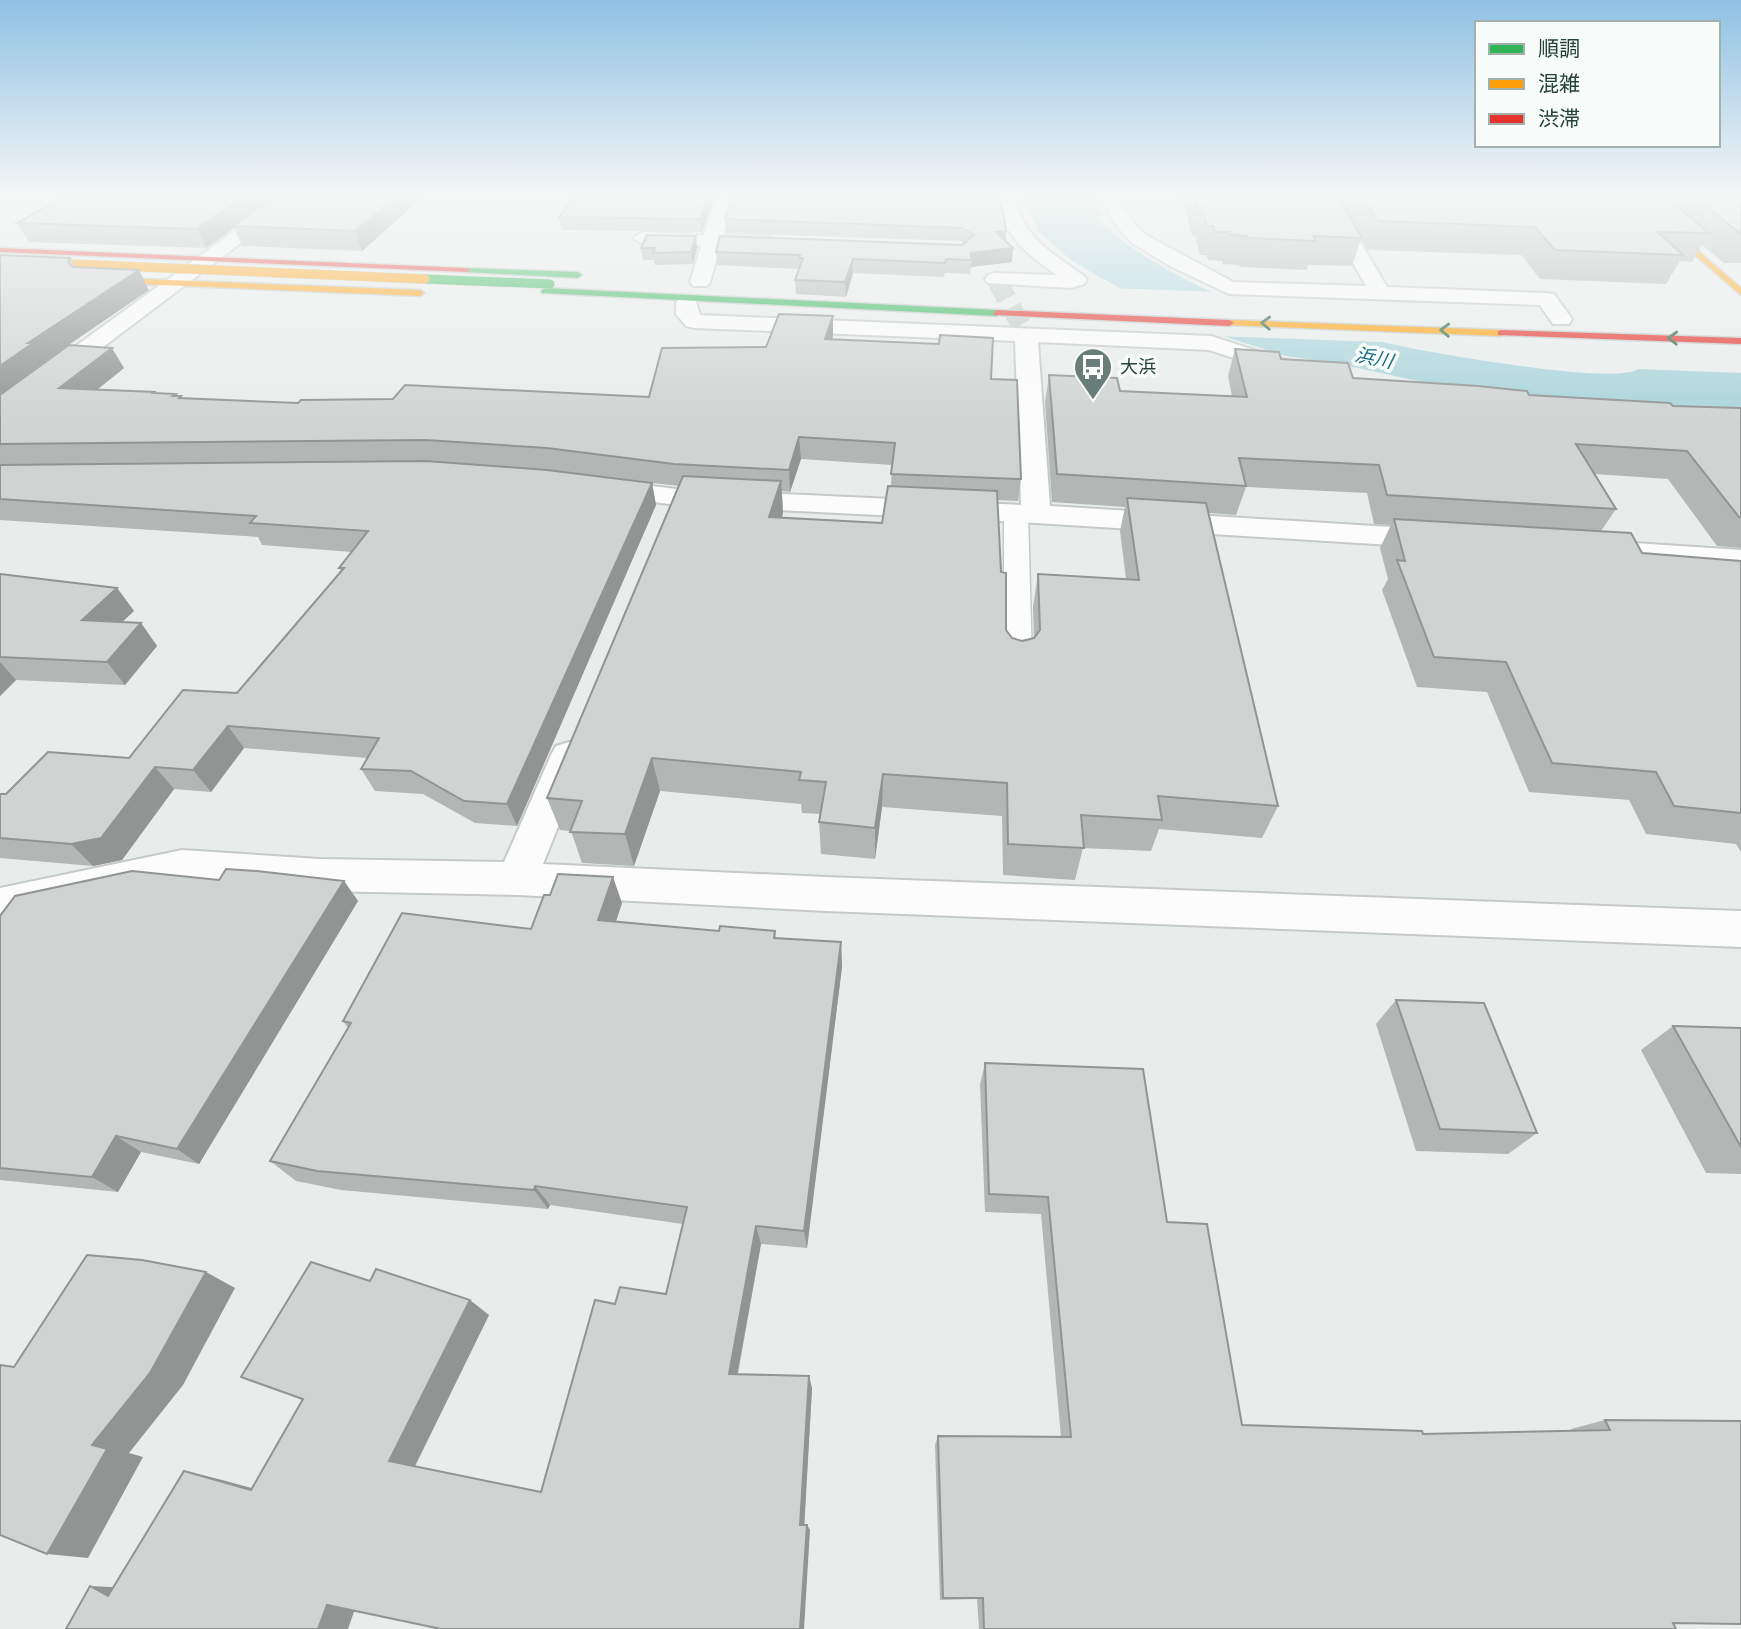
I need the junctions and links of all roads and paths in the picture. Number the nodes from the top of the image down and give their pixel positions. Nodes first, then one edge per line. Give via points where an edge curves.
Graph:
1 (92, 273) edge
2 (191, 273) edge
3 (244, 273) edge
4 (537, 273) edge
5 (702, 273) edge
6 (1067, 273) edge
7 (1199, 273) edge
8 (1369, 273) edge
9 (1719, 273) edge
10 (0, 276) edge
11 (598, 276) dead end
12 (674, 281) dead end
13 (993, 281) joint
14 (699, 282) junction
15 (178, 283) junction
16 (547, 288) junction
17 (1741, 292) edge
18 (1380, 293) junction
19 (859, 299) junction
20 (687, 303) junction
21 (1535, 317) dead end
22 (1561, 319) junction
23 (1741, 328) edge
24 (1026, 334) junction
25 (1741, 341) edge
26 (1299, 371) edge
27 (0, 413) edge
28 (580, 485) edge
29 (1026, 514) junction
30 (1472, 541) edge
31 (1566, 547) edge
32 (1741, 559) edge
33 (1018, 663) edge
34 (581, 726) edge
35 (517, 879) junction
36 (0, 905) edge
37 (1741, 929) edge

1 - 16 main road
2 - 15 street
3 - 16 main road, bridge
4 - 11 main road
5 - 14 street
6 - 13 street via 1077,280
7 - 18 street via 1229,288
8 - 18 street
9 - 17 main road
10 - 15 main road
12 - 14 main road
13 - 19 main road
14 - 19 main road
15 - 20 main road
15 - 27 street
16 - 19 main road
18 - 22 street via 1546,299
19 - 20 main road
25 -> 19 main road via 1152,320
20 - 24 street via 687,314 694,321
21 - 22 main road
22 - 23 main road
24 - 26 street via 1211,343
24 - 29 street
28 - 29 street via 672,510
29 - 30 street
29 - 33 lane
31 - 32 street
34 - 35 street
35 - 36 street via 182,866
35 - 37 street

